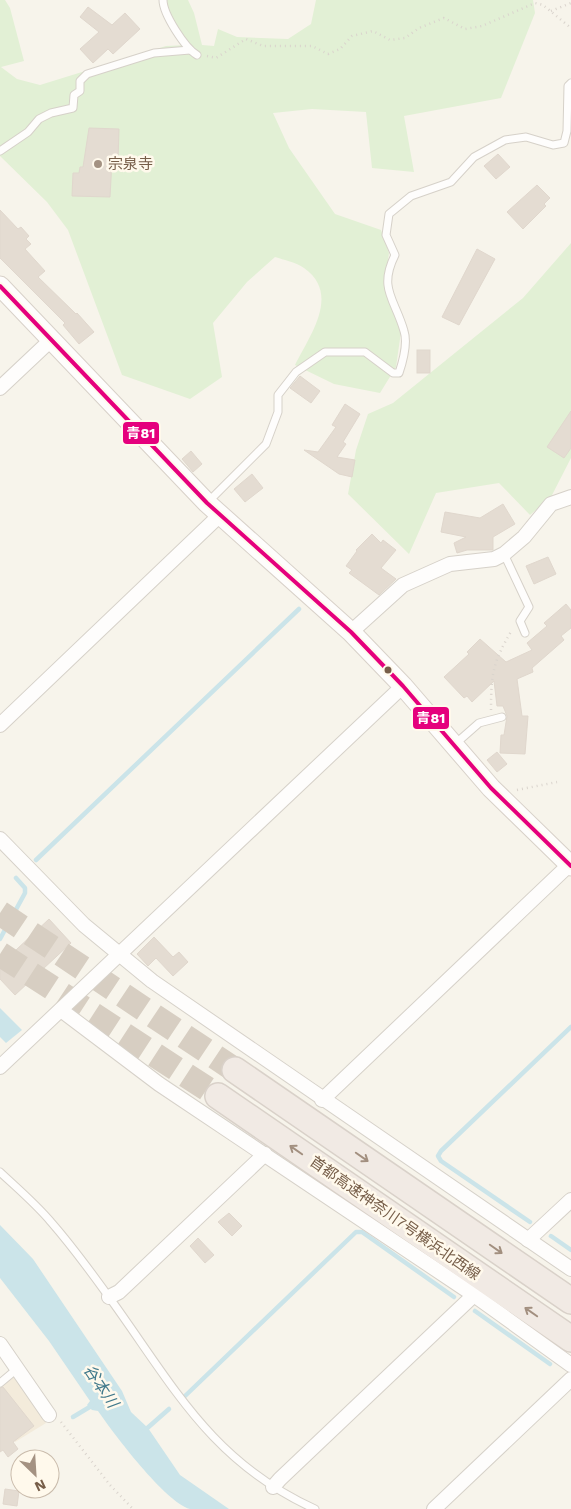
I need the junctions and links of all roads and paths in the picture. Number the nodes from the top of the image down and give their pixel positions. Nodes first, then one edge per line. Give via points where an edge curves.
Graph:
1 (163, 0) edge
2 (571, 3) edge
3 (551, 11) junction
4 (571, 28) edge
5 (190, 50) junction
6 (197, 55) joint
7 (571, 83) edge
8 (0, 151) edge
9 (0, 286) edge
10 (52, 338) junction
11 (0, 388) edge
12 (571, 497) edge
13 (214, 509) junction
14 (504, 554) junction
15 (520, 621) junction
16 (351, 632) junction
17 (525, 633) dead end
18 (403, 686) junction
19 (502, 717) dead end
20 (491, 718) junction
21 (0, 725) edge
22 (454, 745) junction
23 (557, 782) dead end
24 (497, 794) junction
25 (0, 839) edge
26 (570, 865) edge
27 (120, 954) junction
28 (61, 1010) junction
29 (0, 1067) edge
30 (235, 1070) tunnel mouth
31 (218, 1096) tunnel mouth
32 (322, 1100) junction
33 (265, 1154) junction
34 (0, 1172) edge
35 (571, 1200) edge
36 (528, 1240) junction
37 (571, 1269) edge
38 (474, 1296) junction
39 (109, 1297) junction
40 (571, 1301) edge
41 (571, 1339) edge
42 (0, 1344) edge
43 (571, 1365) edge
44 (18, 1368) junction
45 (571, 1379) edge
46 (0, 1383) edge
47 (53, 1415) joint
48 (273, 1487) junction
49 (133, 1509) edge
50 (314, 1509) edge
51 (434, 1509) edge

1 - 5 lane via 175,28
2 - 3 path
3 - 4 path
3 - 6 path via 535,3 482,26 465,29 444,18 419,28 405,38 390,40 373,32 366,33 352,36 340,49 328,54 312,46 263,46 246,40 216,58
5 - 6 lane
5 - 8 lane via 154,53 87,74 80,81 80,91 74,95 73,108 39,119 28,132
7 - 13 lane via 568,86 564,143 553,144 526,137 504,140 474,158 451,182 411,196 389,214 386,235 395,255 387,270 389,294 405,333 399,373 393,373 364,352 325,352 296,372 278,395 278,412 266,444
9 - 10 street
10 - 11 street
10 - 13 street
12 - 14 street via 551,504 524,537
13 - 16 street
13 - 21 street
14 - 15 lane via 529,607
14 - 16 street via 494,559 450,564 403,585
15 - 17 lane
15 - 20 path via 499,654 491,676
16 - 18 street
18 - 22 street
18 - 27 street
19 - 20 lane
20 - 22 lane via 479,723
22 - 24 street
23 - 24 path
24 - 26 street
25 - 27 street via 84,925
26 - 32 street
27 - 28 street
27 - 32 street via 152,981
28 - 29 street
28 - 33 street via 159,1084
30 -> 40 highway, 首都高速神奈川7号横浜北西線
41 -> 31 highway, 首都高速神奈川7号横浜北西線
32 - 36 street
33 - 38 street
33 - 39 street via 119,1292
34 - 39 lane via 51,1222
35 - 36 street
36 - 37 street
38 - 43 street
38 - 48 street
39 - 48 lane via 198,1422 227,1451
42 - 44 street
44 - 46 lane
44 - 47 street
45 - 51 street
47 - 49 path
48 - 50 lane

